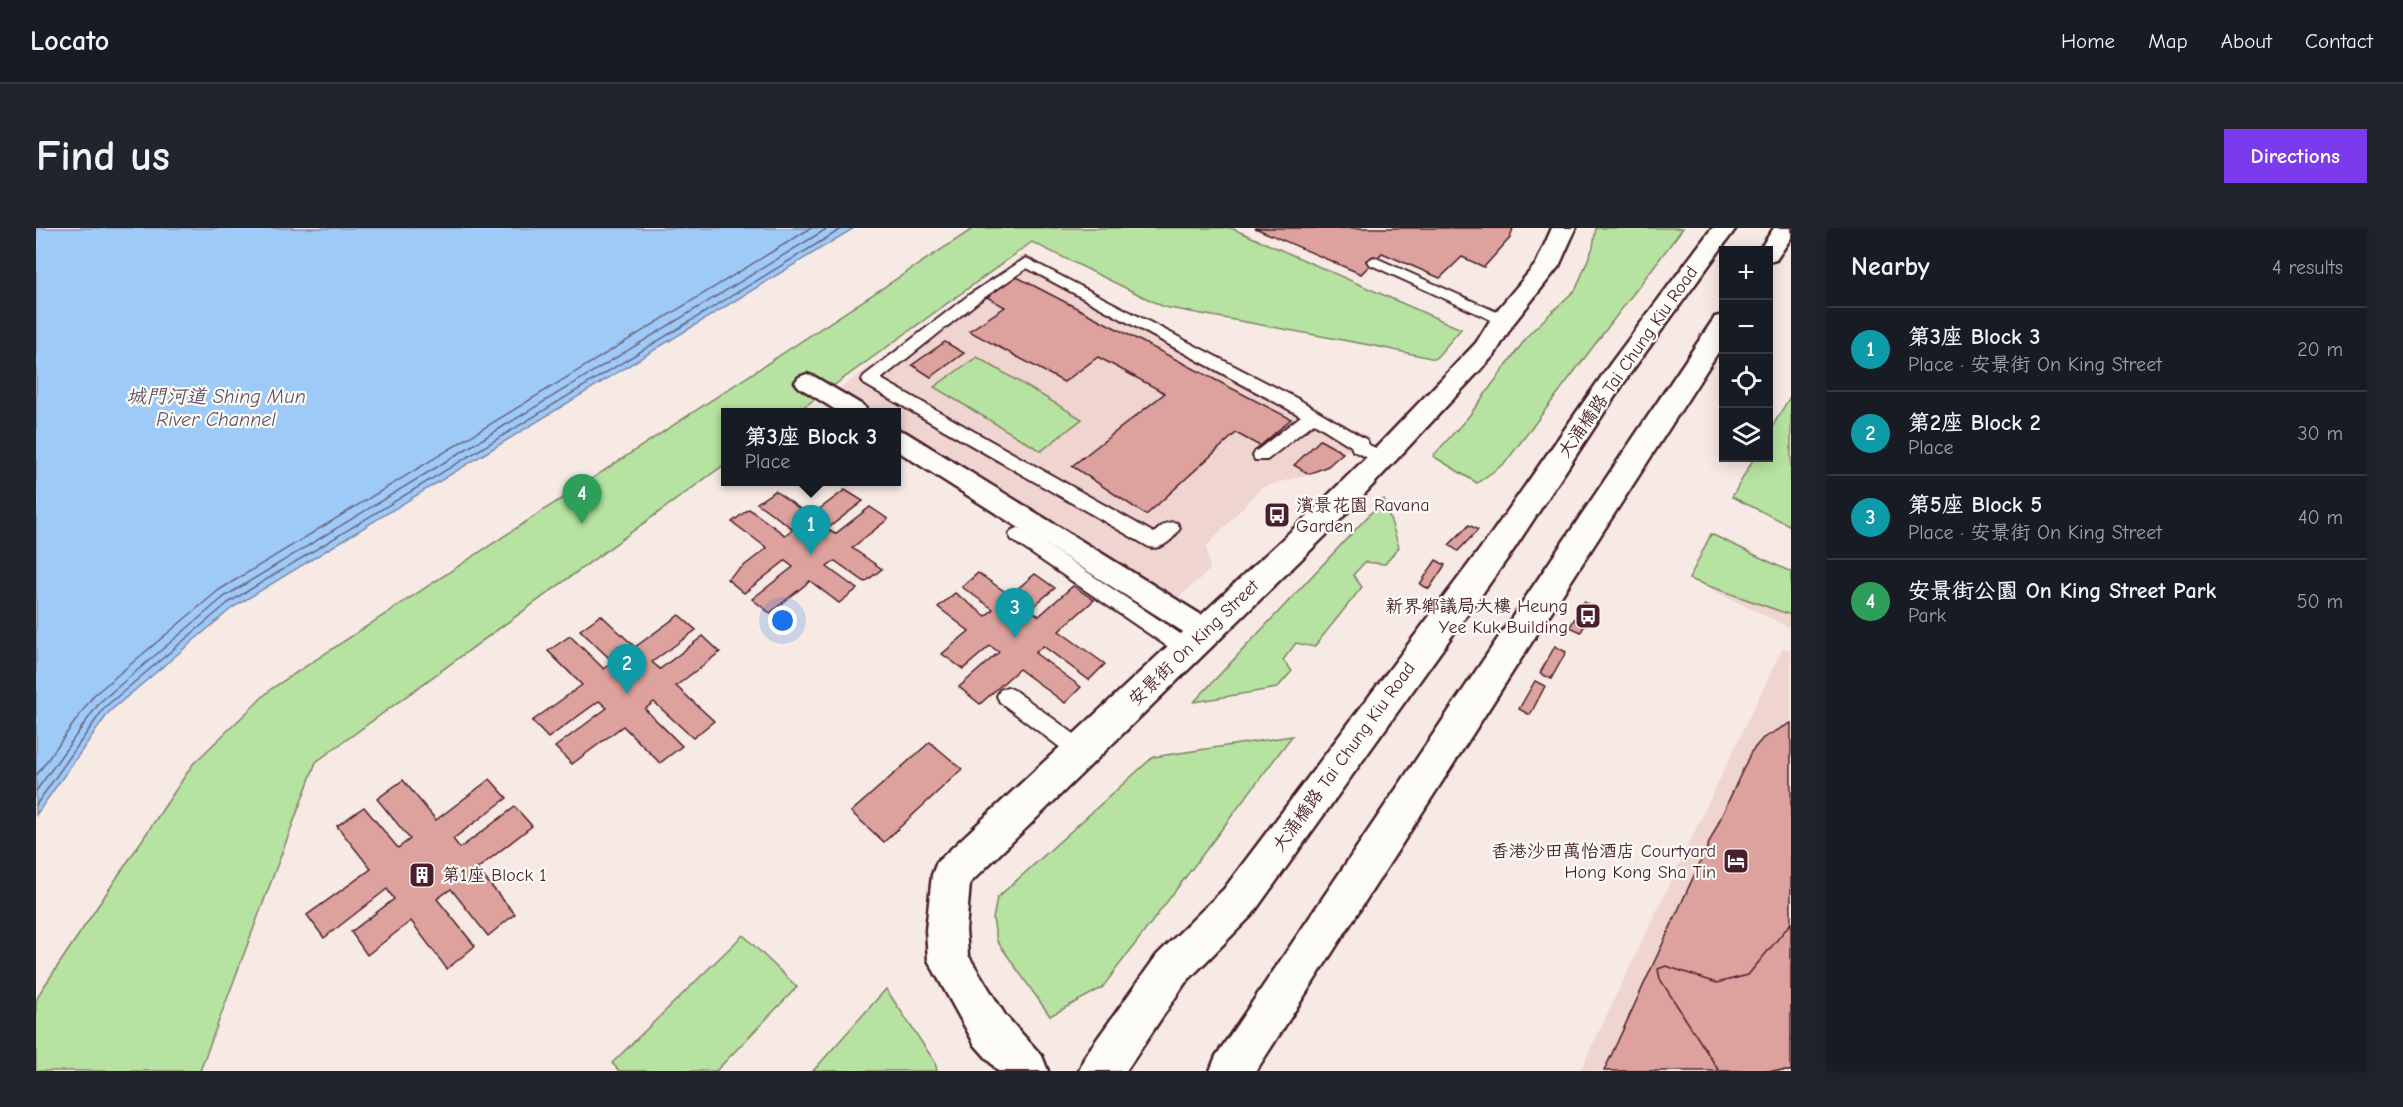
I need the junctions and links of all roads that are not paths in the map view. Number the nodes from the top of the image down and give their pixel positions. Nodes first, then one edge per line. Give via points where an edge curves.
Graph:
1 (1564, 228) edge
2 (1724, 228) edge
3 (1786, 228) edge
4 (1773, 248) edge
5 (1374, 261) dead end
6 (1503, 320) junction
7 (1719, 332) edge
8 (807, 382) dead end
9 (849, 408) edge
10 (1312, 416) junction
11 (901, 441) edge
12 (1261, 456) dead end
13 (1383, 458) junction
14 (1171, 528) dead end
15 (1018, 535) dead end
16 (1196, 640) junction
17 (1007, 696) dead end
18 (1081, 751) junction
19 (1028, 1071) edge
20 (1100, 1071) edge
21 (1231, 1071) edge

1 - 6 main road, 安景街 On King Street via 1547,266
2 - 20 main road, 大涌橋路 Tai Chung Kiu Road via 1620,369 1501,544 1238,903 1171,969
3 - 4 main road
5 - 6 lane
6 - 13 main road, 安景街 On King Street via 1486,348
7 - 21 main road
8 - 9 street
10 - 12 lane
10 - 13 lane
10 - 14 lane via 1026,262 870,380 1155,542
11 - 16 street
13 - 16 main road, 安景街 On King Street
15 - 16 lane
16 - 18 main road, 安景街 On King Street
17 - 18 lane
18 - 19 main road, 安景街 On King Street via 951,875 946,930 948,960 990,1030

